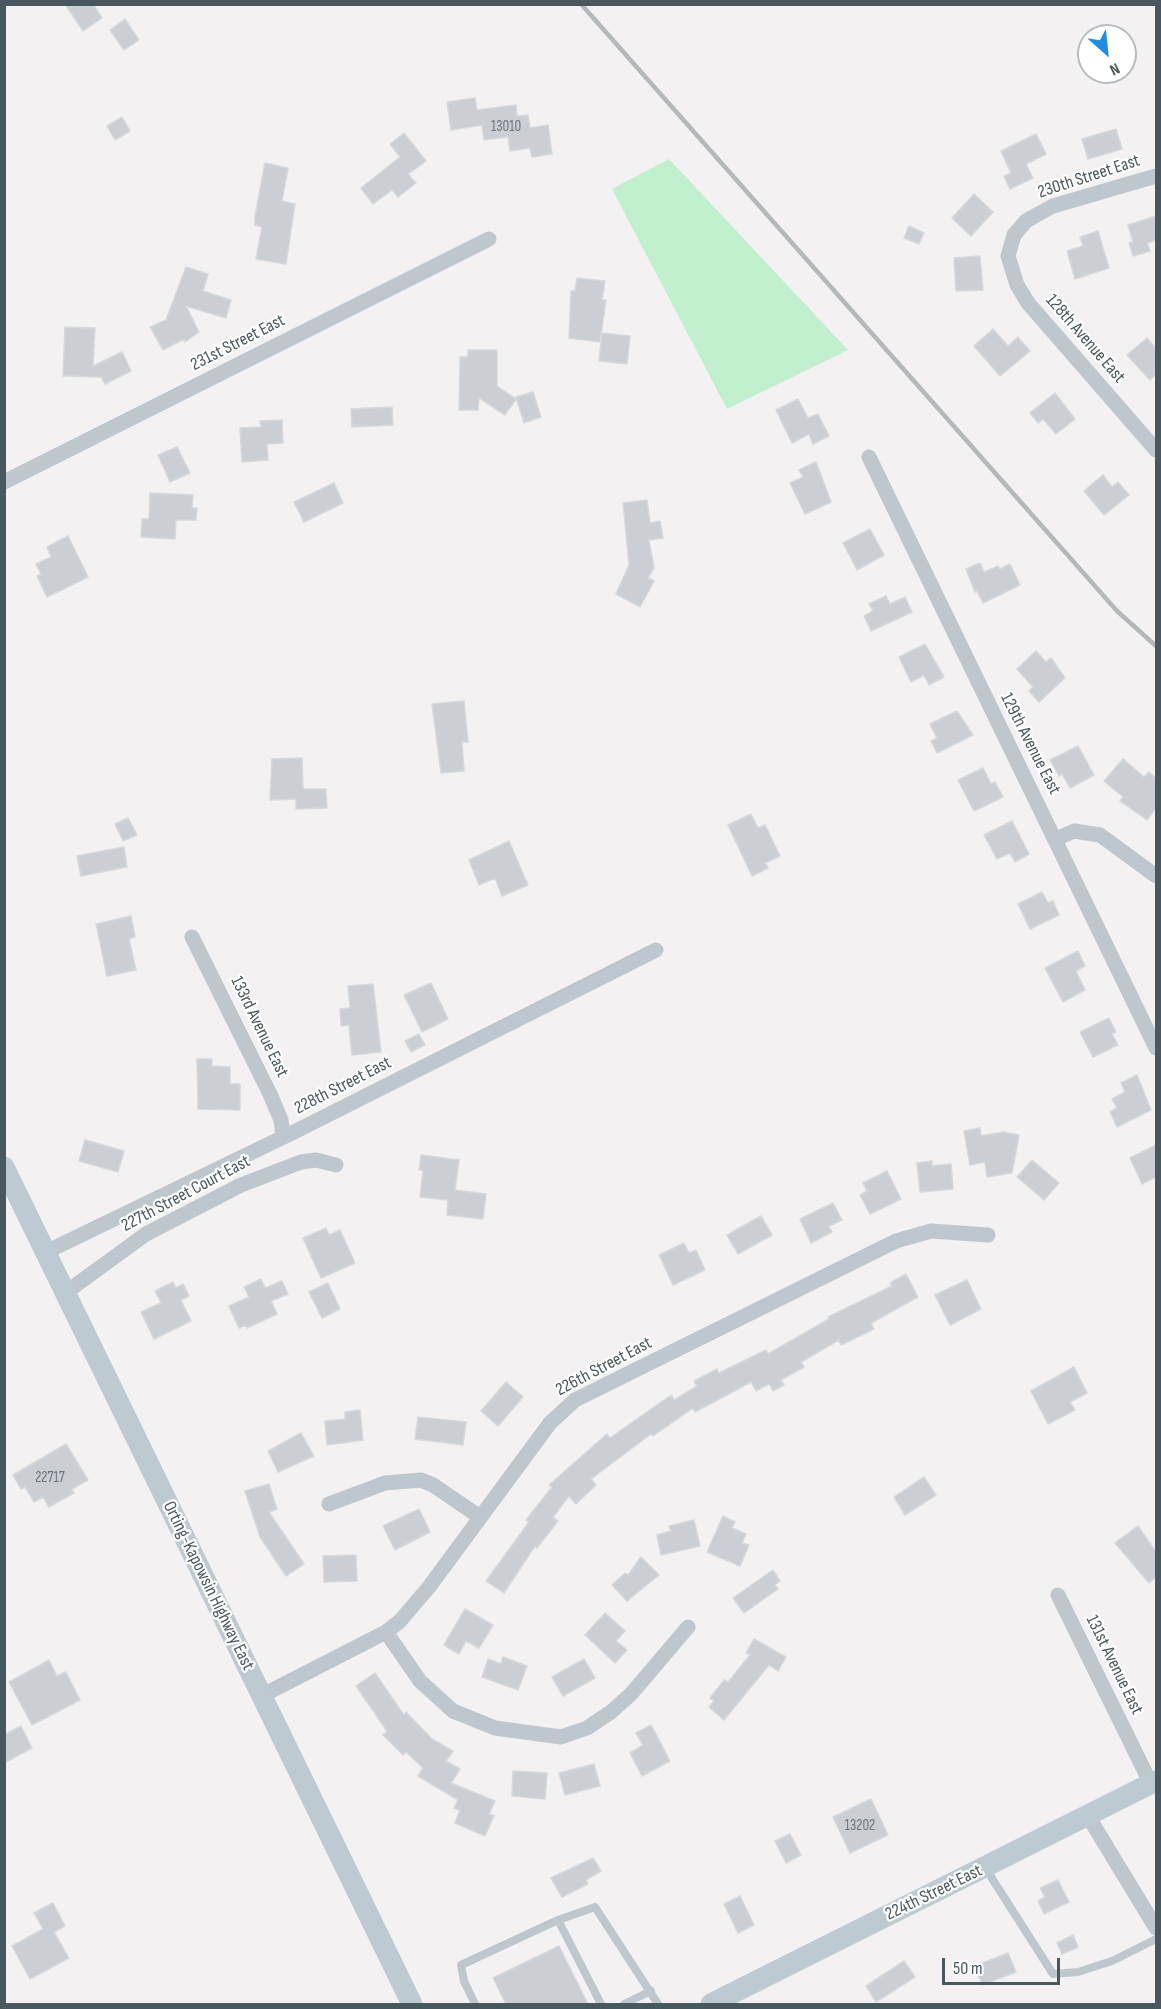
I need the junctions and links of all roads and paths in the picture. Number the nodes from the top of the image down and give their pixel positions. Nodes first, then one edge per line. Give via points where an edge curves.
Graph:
1 (1156, 176) edge
2 (489, 239) dead end
3 (1010, 242) joint
4 (1156, 450) edge
5 (869, 457) dead end
6 (4, 482) edge
7 (1056, 839) junction
8 (1156, 876) edge
9 (192, 937) dead end
10 (656, 950) dead end
11 (1156, 1048) edge
12 (283, 1136) junction
13 (336, 1165) dead end
14 (4, 1167) edge
15 (988, 1235) dead end
16 (46, 1252) junction
17 (65, 1293) junction
18 (328, 1504) dead end
19 (480, 1516) junction
20 (1058, 1594) dead end
21 (688, 1627) dead end
22 (386, 1632) junction
23 (261, 1696) junction
24 (1154, 1783) edge
25 (1088, 1816) junction
26 (985, 1868) junction
27 (558, 1920) junction
28 (1156, 1928) edge
29 (1156, 1939) edge
30 (651, 1991) junction
31 (412, 2004) edge
32 (475, 2004) edge
33 (601, 2004) edge
34 (624, 2004) edge
35 (658, 2004) edge
36 (711, 2004) edge

1 - 3 street, 230th Street East via 1053,206 1026,221
2 - 6 street, 231st Street East
3 - 4 street, 128th Avenue East via 1011,270 1028,303
5 - 7 street, 129th Avenue East
7 - 8 street via 1074,831 1100,835
7 - 11 street, 129th Avenue East
9 - 12 street, 133rd Avenue East via 270,1094
10 - 12 street, 228th Street East
12 - 16 street, 228th Street East
13 - 17 street, 227th Street Court East via 316,1160 301,1162 241,1185 146,1234
14 - 16 main road, Orting-Kapowsin Highway East
15 - 19 street, 226th Street East via 932,1231 896,1241 575,1401 550,1423
16 - 17 main road, Orting-Kapowsin Highway East
17 - 23 main road, Orting-Kapowsin Highway East
18 - 19 street via 385,1483 421,1480
19 - 22 street, 226th Street East via 418,1600
20 - 24 street, 131st Avenue East
21 - 22 street via 611,1712 587,1728 561,1737 495,1728 453,1711 420,1681
22 - 23 street, 226th Street East
23 - 31 main road, Orting-Kapowsin Highway East
24 - 25 main road, 224th Street East
25 - 26 main road, 224th Street East
25 - 28 street
26 - 29 lane via 1053,1974 1078,1972 1112,1961
26 - 36 main road, 224th Street East
27 - 30 lane via 595,1907
27 - 32 lane via 461,1965
27 - 33 lane
30 - 34 lane
30 - 35 lane

